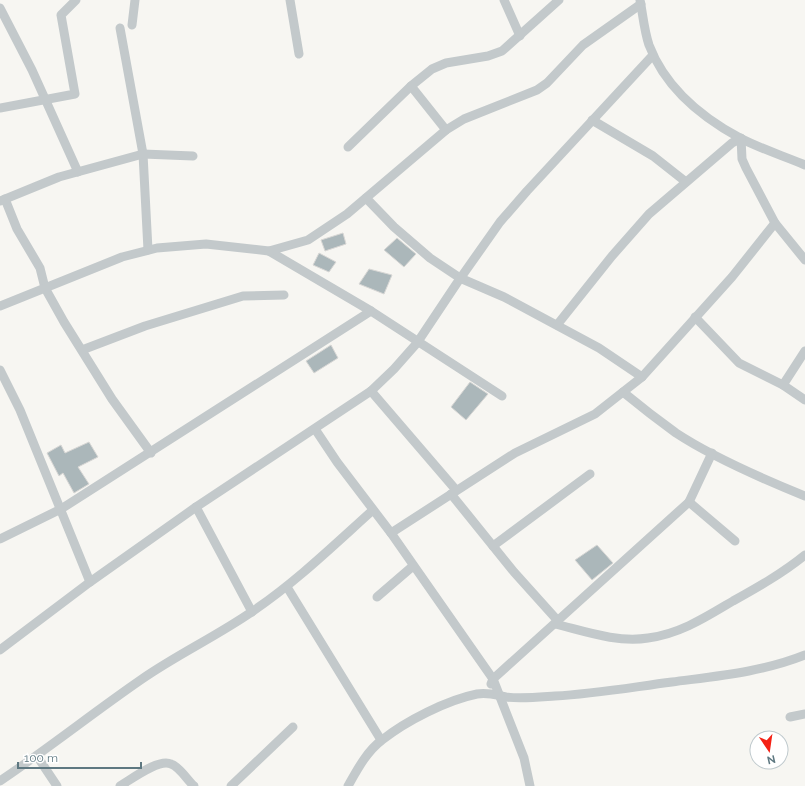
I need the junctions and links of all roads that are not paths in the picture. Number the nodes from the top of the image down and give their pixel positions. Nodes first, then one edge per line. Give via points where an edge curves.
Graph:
1 (76, 0) edge
2 (135, 0) edge
3 (290, 0) edge
4 (504, 0) edge
5 (559, 0) edge
6 (641, 2) edge
7 (0, 8) edge
8 (132, 26) dead end
9 (120, 28) dead end
10 (520, 36) junction
11 (299, 54) dead end
12 (653, 55) junction
13 (411, 86) junction
14 (46, 99) junction
15 (0, 108) edge
16 (592, 120) junction
17 (446, 130) junction
18 (741, 138) junction
19 (348, 147) dead end
20 (143, 154) junction
21 (193, 156) dead end
22 (805, 165) edge
23 (78, 172) junction
24 (686, 182) junction
25 (366, 198) junction
26 (2, 200) edge
27 (776, 223) junction
28 (148, 250) junction
29 (269, 251) junction
30 (805, 260) edge
31 (460, 278) junction
32 (45, 288) junction
33 (284, 295) dead end
34 (0, 306) edge
35 (371, 312) junction
36 (695, 317) junction
37 (558, 325) junction
38 (417, 343) junction
39 (82, 350) junction
40 (805, 351) edge
41 (0, 370) edge
42 (642, 377) junction
43 (783, 385) junction
44 (371, 391) junction
45 (622, 392) junction
46 (502, 396) dead end
47 (805, 400) edge
48 (315, 429) junction
49 (151, 453) junction
50 (712, 453) junction
51 (590, 474) dead end
52 (454, 492) junction
53 (805, 496) edge
54 (689, 502) junction
55 (196, 507) junction
56 (61, 509) junction
57 (373, 510) junction
58 (391, 533) junction
59 (0, 539) edge
60 (735, 541) dead end
61 (493, 546) junction
62 (805, 555) edge
63 (413, 566) junction
64 (90, 582) junction
65 (287, 587) junction
66 (377, 597) dead end
67 (252, 612) junction
68 (556, 622) junction
69 (0, 650) edge
70 (805, 655) edge
71 (494, 679) junction
72 (488, 692) junction
73 (499, 695) junction
74 (805, 714) edge
75 (790, 717) dead end
76 (293, 727) dead end
77 (381, 740) junction
78 (37, 756) junction
79 (0, 781) edge
80 (57, 786) edge
81 (120, 786) edge
82 (194, 786) edge
83 (231, 786) edge
84 (348, 786) edge
85 (530, 786) edge

1 - 14 street via 61,15 75,94
2 - 8 street
3 - 11 street
4 - 10 street
5 - 10 street
6 - 12 street via 645,30
6 - 17 street via 583,45 537,90 464,119
7 - 14 street
9 - 20 street
10 - 13 street via 502,51 446,63 432,69
12 - 16 street
12 - 18 street via 671,84 684,98
13 - 17 street
13 - 19 street
14 - 15 street
14 - 23 street
16 - 24 street via 653,156
16 - 31 street via 500,222
17 - 25 street
18 - 22 street
18 - 24 street
18 - 27 street via 742,159
20 - 21 street
20 - 23 street
20 - 28 street
23 - 26 street
24 - 37 street via 649,214
25 - 29 street via 308,240
25 - 31 street via 421,250
26 - 32 street via 40,268
27 - 30 street
27 - 36 street
28 - 29 street via 206,244
28 - 32 street
29 - 35 street
31 - 37 street
31 - 38 street
32 - 34 street
32 - 39 street
33 - 39 street via 243,296 145,326
35 - 38 street
35 - 49 street
36 - 42 street
36 - 43 street via 739,363
37 - 42 street via 599,348
38 - 44 street
38 - 46 street
39 - 49 street via 112,399
40 - 43 street
41 - 56 street via 20,410
42 - 45 street
43 - 47 street
44 - 48 street
44 - 52 street
45 - 50 street via 677,433
45 - 52 street via 595,414 515,453
48 - 55 street
48 - 57 street
49 - 56 street
50 - 53 street via 759,477
50 - 54 street
51 - 61 street
52 - 58 street
52 - 61 street
54 - 60 street
54 - 68 street
55 - 64 street
55 - 67 street
56 - 59 street
56 - 64 street
57 - 58 street
57 - 65 street
58 - 63 street
61 - 68 street
62 - 68 street via 698,622 670,634 646,639 604,636
63 - 66 street
63 - 71 street
64 - 69 street
65 - 67 street
65 - 77 street
67 - 78 street via 143,678
68 - 71 street
70 - 73 street via 783,664 760,669 623,689 554,696
71 - 72 street
71 - 73 street
72 - 73 street
72 - 77 street via 440,707
73 - 85 street via 524,758
74 - 75 street
76 - 83 street
77 - 84 street via 366,757
78 - 79 street
78 - 80 street
81 - 82 street via 164,762 172,764

